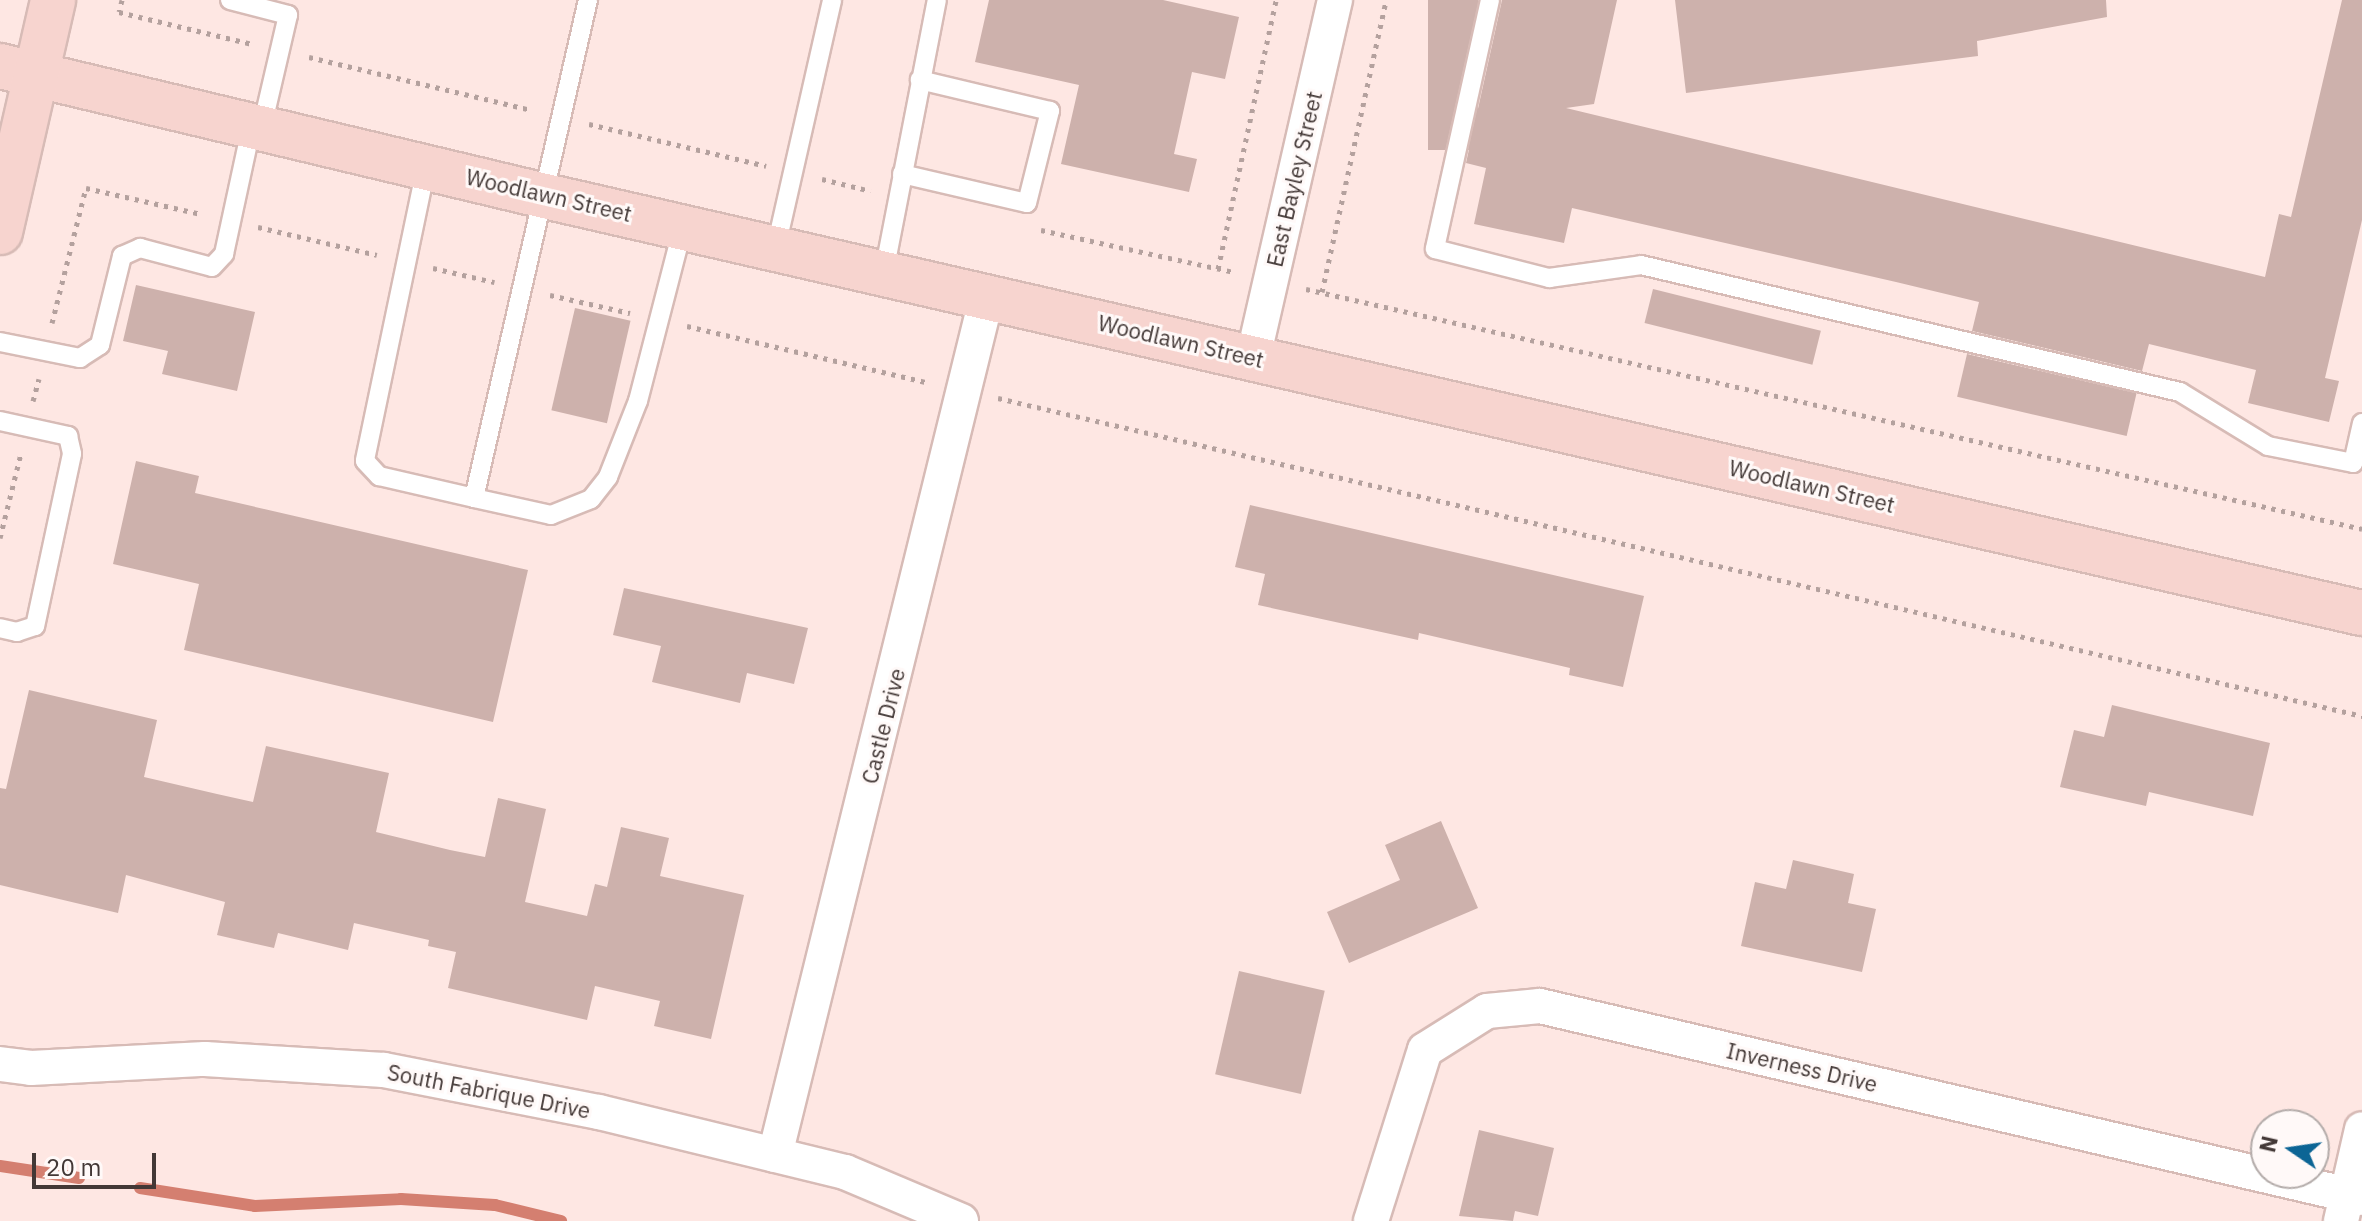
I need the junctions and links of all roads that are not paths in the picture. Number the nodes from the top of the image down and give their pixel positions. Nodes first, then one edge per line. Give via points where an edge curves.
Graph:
1 (53, 0) edge
2 (230, 0) edge
3 (586, 0) edge
4 (832, 0) edge
5 (937, 0) edge
6 (1335, 0) edge
7 (1490, 0) edge
8 (18, 70) edge
9 (920, 80) junction
10 (257, 126) junction
11 (427, 165) junction
12 (902, 174) junction
13 (545, 196) junction
14 (683, 225) junction
15 (0, 232) edge
16 (776, 247) junction
17 (884, 272) junction
18 (987, 296) junction
19 (0, 342) edge
20 (1253, 358) junction
21 (0, 421) edge
22 (2362, 423) edge
23 (474, 498) junction
24 (2362, 613) edge
25 (0, 628) edge
26 (0, 1064) edge
27 (2362, 1129) edge
28 (775, 1155) junction
29 (2350, 1204) edge
30 (961, 1221) edge
31 (1371, 1221) edge

1 - 8 street
2 - 10 lane via 288,15
3 - 13 lane
4 - 16 lane
5 - 9 lane
6 - 20 street, East Bayley Street
7 - 22 lane via 1435,249 1549,278 1641,265 2180,392 2268,446 2353,463
8 - 10 street, Woodlawn Street
8 - 15 street
9 - 12 lane
9 - 12 lane via 1050,111 1027,203
10 - 11 street, Woodlawn Street
10 - 19 lane via 224,254 212,267 140,248 122,256 100,345 80,358
11 - 13 street, Woodlawn Street
11 - 23 lane via 365,461 379,476
12 - 17 lane
13 - 14 street, Woodlawn Street
13 - 23 lane
14 - 16 street, Woodlawn Street
14 - 23 lane via 633,413 608,477 591,499 551,515
16 - 17 street, Woodlawn Street
17 - 18 street, Woodlawn Street
18 - 20 street, Woodlawn Street
18 - 28 street, Castle Drive
20 - 24 street, Woodlawn Street
21 - 25 lane via 68,436 72,454 35,626 17,632
26 - 28 street, South Fabrique Drive via 31,1068 205,1059 384,1070 599,1112
27 - 29 street
28 - 30 street, South Fabrique Drive via 845,1172
29 - 31 street, Inverness Drive via 1540,1006 1487,1011 1425,1050

